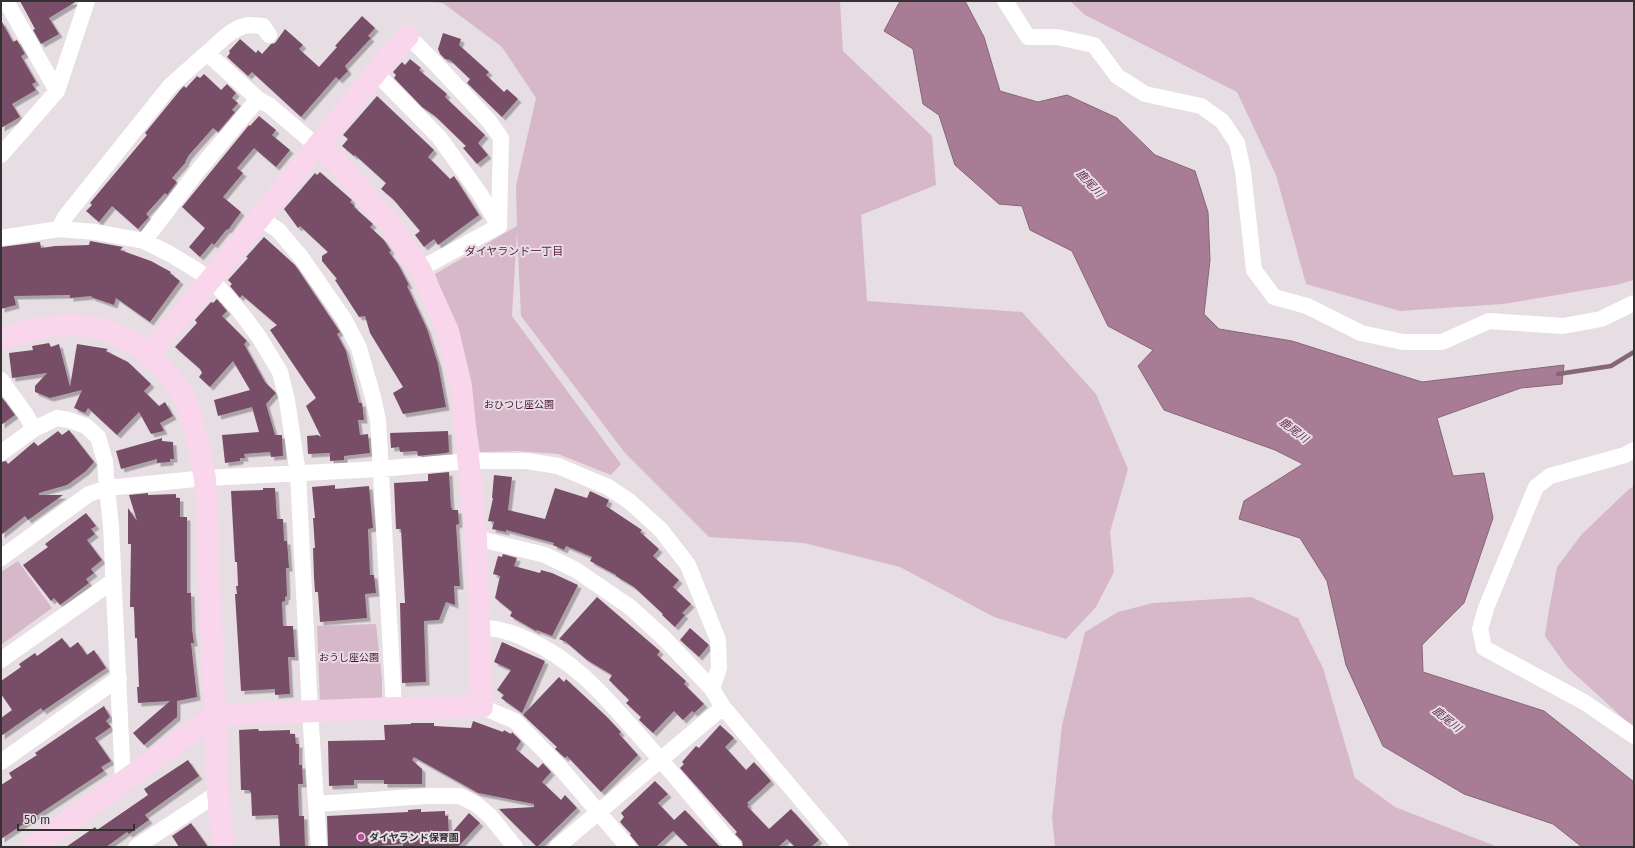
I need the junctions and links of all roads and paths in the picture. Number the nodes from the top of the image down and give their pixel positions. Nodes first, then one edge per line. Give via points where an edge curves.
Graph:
1 (6, 1) edge
2 (87, 1) edge
3 (1006, 1) edge
4 (268, 35) dead end
5 (408, 36) joint
6 (207, 53) junction
7 (376, 73) junction
8 (57, 91) junction
9 (258, 98) junction
10 (317, 146) junction
11 (1, 155) edge
12 (260, 218) junction
13 (499, 226) junction
14 (59, 229) junction
15 (1, 238) edge
16 (144, 241) junction
17 (420, 269) junction
18 (211, 279) junction
19 (1634, 303) edge
20 (1, 340) edge
21 (149, 354) junction
22 (1, 380) edge
23 (34, 429) junction
24 (1634, 450) edge
25 (1, 453) edge
26 (468, 461) junction
27 (380, 469) junction
28 (298, 474) junction
29 (205, 478) junction
30 (107, 488) junction
31 (476, 538) junction
32 (1, 558) edge
33 (113, 581) junction
34 (480, 628) junction
35 (1, 660) edge
36 (119, 678) junction
37 (712, 690) junction
38 (482, 707) junction
39 (723, 707) junction
40 (394, 708) junction
41 (310, 711) junction
42 (215, 715) junction
43 (1634, 736) edge
44 (661, 760) junction
45 (1, 762) edge
46 (123, 782) junction
47 (218, 793) junction
48 (317, 804) junction
49 (600, 813) junction
50 (39, 845) edge
51 (136, 847) edge
52 (223, 847) edge
53 (319, 847) edge
54 (515, 847) edge
55 (557, 847) edge
56 (628, 847) edge
57 (734, 847) edge
58 (841, 847) edge

1 - 8 street
2 - 8 street
3 - 19 street via 1028,37 1057,38 1094,45 1117,76 1144,94 1201,106 1222,121 1236,143 1243,171 1254,270 1274,297 1308,306 1361,333 1403,342 1442,342 1489,321 1563,326 1601,318
4 - 6 street via 263,26 242,27
5 - 7 street
5 - 13 street via 489,121 501,138
6 - 9 street
6 - 14 street via 170,86 65,217
7 - 10 street
7 - 13 street via 439,138 480,194
8 - 11 street
9 - 10 street
9 - 16 street
10 - 12 street
10 - 17 street via 334,158 392,226
12 - 18 street
12 - 27 street via 278,230 301,257 344,319 358,348 378,420
13 - 17 street
14 - 15 street
14 - 16 street via 96,232
16 - 18 street
17 - 26 street via 448,331 461,386
18 - 21 street
18 - 28 street via 259,337 280,372 287,400
20 - 21 street via 21,332 54,325 82,325 111,332
21 - 29 street via 183,395 196,435
22 - 23 street
23 - 25 street
23 - 30 street via 57,418 86,426 98,437 106,461
24 - 43 street via 1625,455 1550,476 1536,487 1486,608 1480,629 1484,648 1584,702
26 - 27 street
26 - 31 street
26 - 37 street via 527,461 558,466 608,487 630,502 661,530 688,565 718,640 719,668
27 - 28 street
27 - 40 street
28 - 29 street
28 - 41 street
29 - 30 street
29 - 42 street
30 - 32 street via 89,494
30 - 33 street
31 - 34 street
31 - 37 street via 545,555 576,570 630,607 664,638
33 - 35 street
33 - 36 street
34 - 38 street
34 - 44 street via 516,634 543,646 565,660 598,689
36 - 45 street
36 - 46 street
37 - 39 street
38 - 40 street
38 - 49 street via 514,721 559,766
39 - 44 street
39 - 58 street
40 - 41 street
41 - 42 street
41 - 48 street
42 - 46 street
42 - 47 street
44 - 49 street
44 - 57 street
46 - 50 street
47 - 51 street
47 - 52 street
48 - 53 street
48 - 54 street via 460,796 476,804 490,816
49 - 55 street
49 - 56 street

